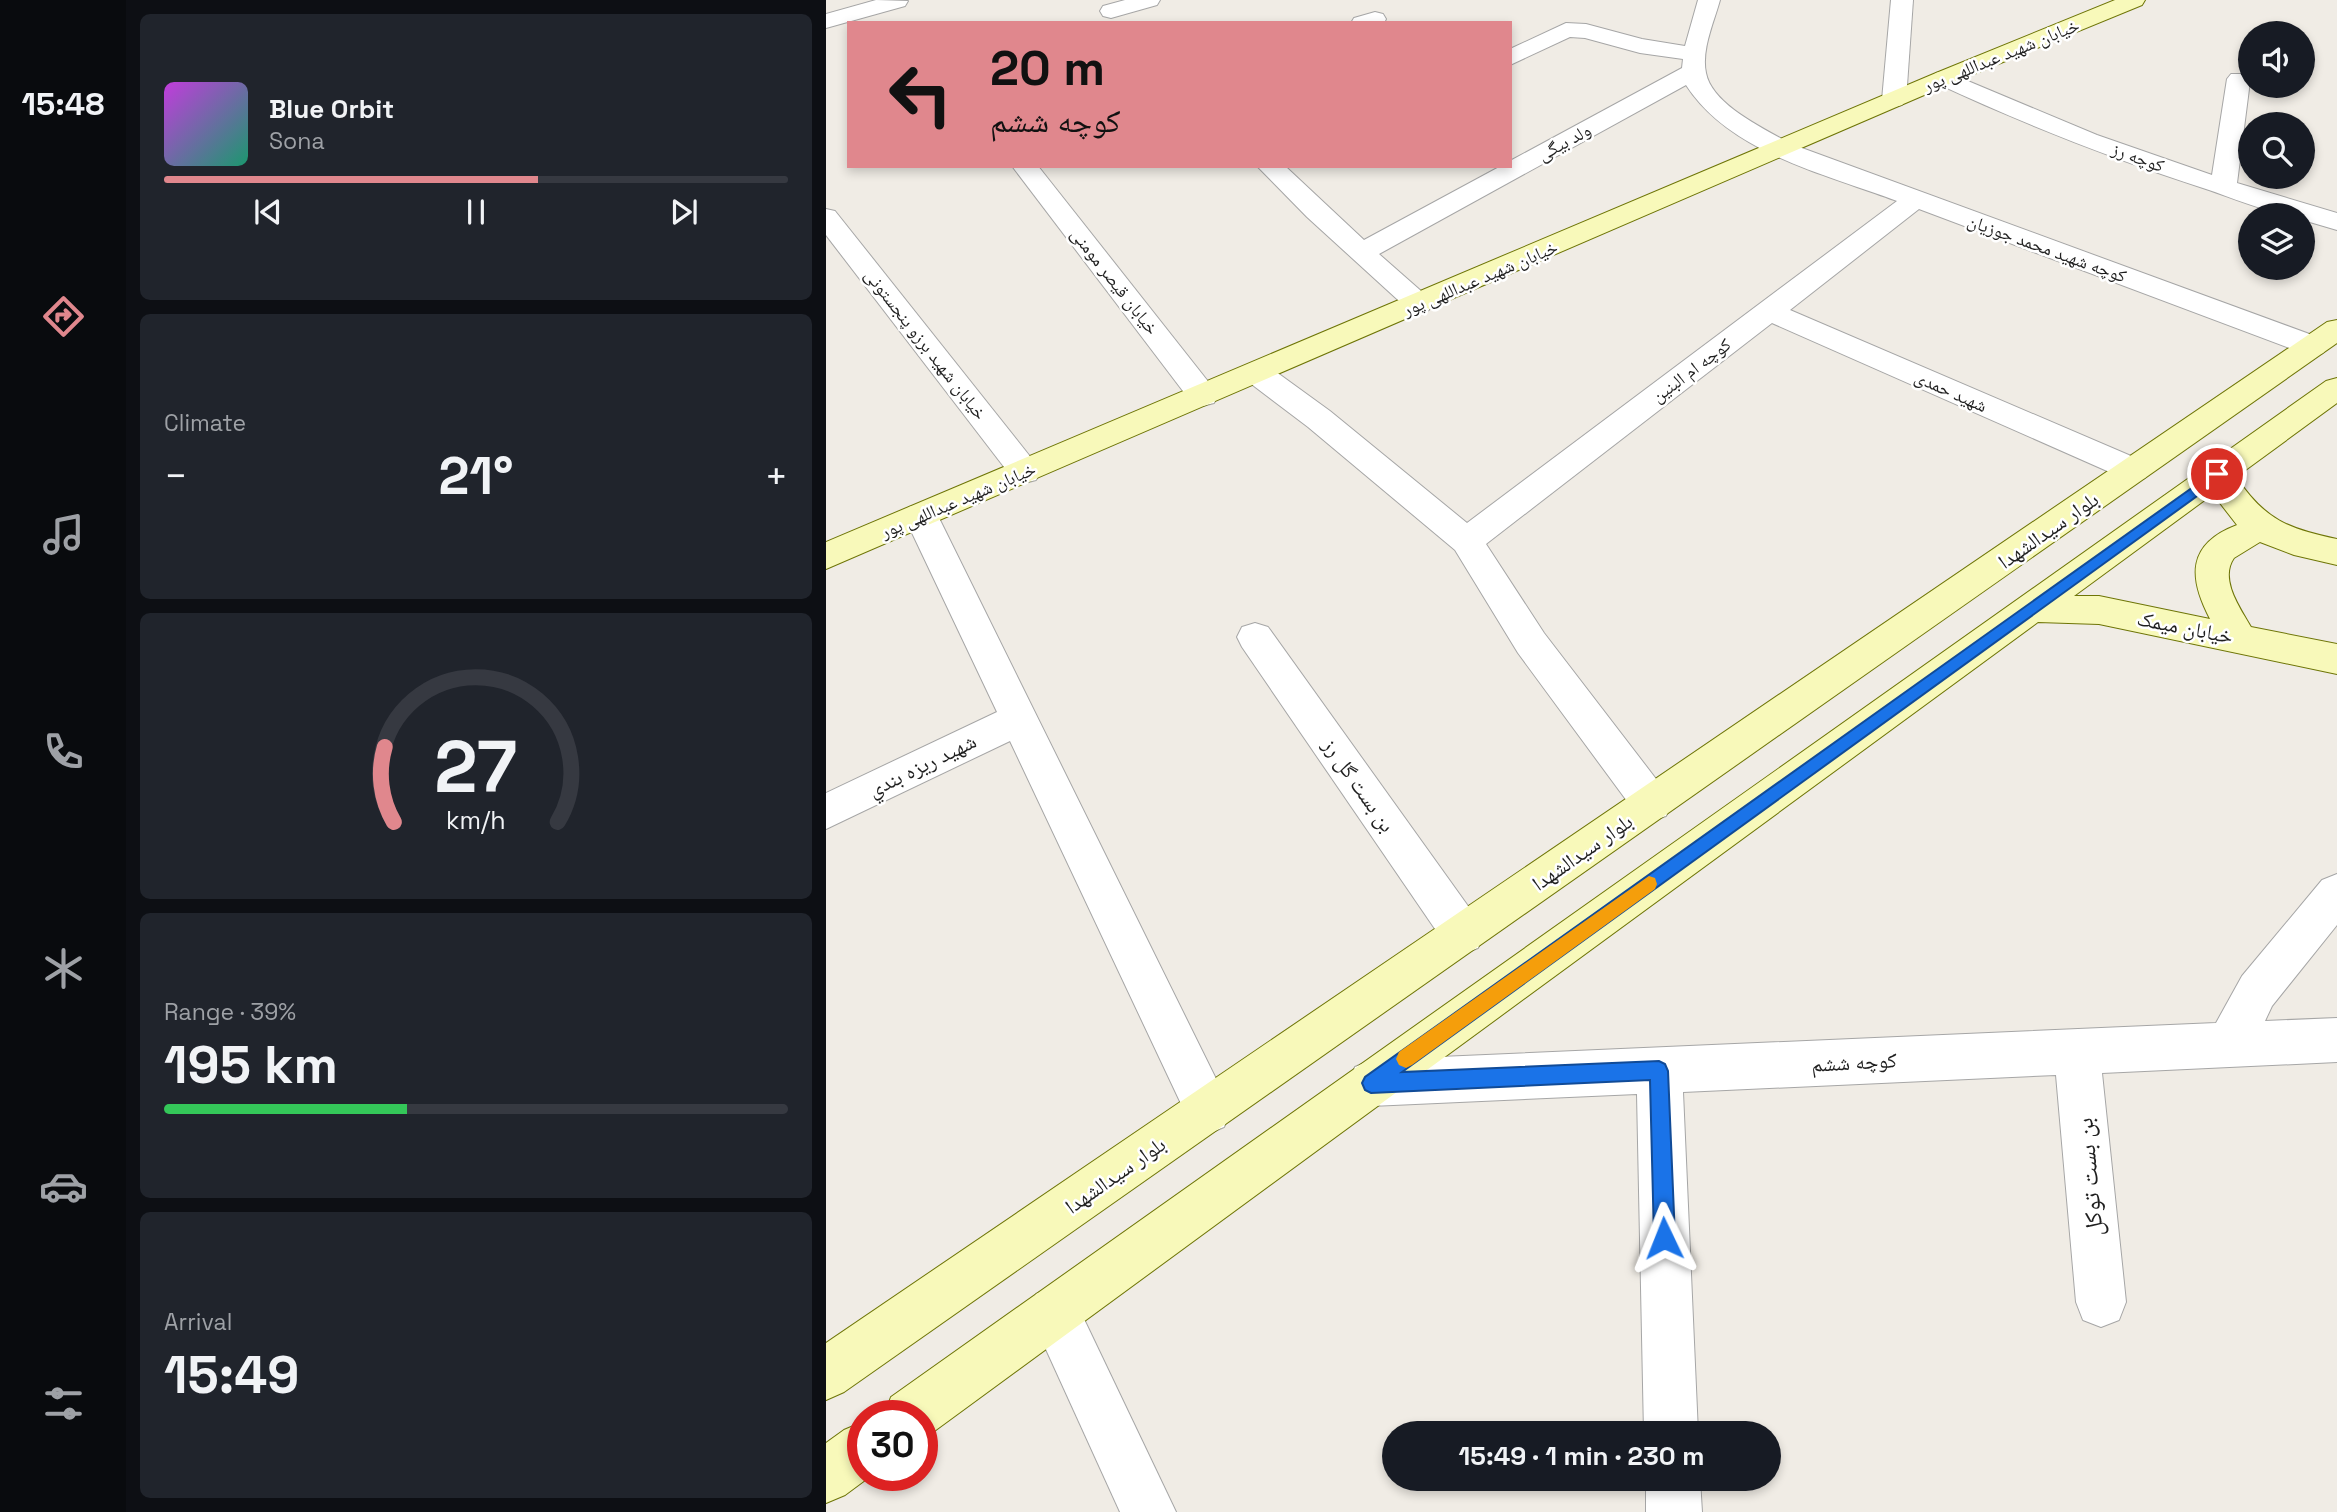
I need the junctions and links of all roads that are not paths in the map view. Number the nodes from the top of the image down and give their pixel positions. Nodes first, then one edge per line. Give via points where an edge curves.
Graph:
1 (1149, 0) edge
2 (1709, 0) edge
3 (1902, 0) edge
4 (2134, 0) edge
5 (897, 1) edge
6 (1111, 11) edge
7 (826, 21) edge
8 (912, 21) edge
9 (1512, 57) edge
10 (1695, 63) junction
11 (1944, 78) junction
12 (2238, 86) edge
13 (1894, 100) junction
14 (1782, 149) junction
15 (1512, 167) edge
16 (1027, 168) edge
17 (1272, 168) edge
18 (1511, 168) edge
19 (2223, 188) junction
20 (1916, 199) junction
21 (826, 217) edge
22 (2337, 222) edge
23 (1362, 253) junction
24 (1419, 304) junction
25 (1768, 311) junction
26 (2325, 338) edge
27 (1257, 373) junction
28 (2337, 388) edge
29 (1203, 396) junction
30 (2134, 470) junction
31 (1025, 471) junction
32 (2217, 474) junction
33 (2088, 502) junction
34 (921, 516) junction
35 (2260, 529) junction
36 (2138, 531) junction
37 (1467, 541) junction
38 (2337, 552) edge
39 (826, 556) edge
40 (2032, 608) junction
41 (1255, 637) dead end
42 (2239, 638) junction
43 (2337, 659) edge
44 (1019, 719) junction
45 (1651, 804) junction
46 (826, 812) edge
47 (2337, 893) edge
48 (1464, 934) junction
49 (2337, 1040) edge
50 (2229, 1045) junction
51 (2077, 1052) junction
52 (1659, 1071) junction
53 (1371, 1083) junction
54 (1208, 1111) junction
55 (2101, 1302) dead end
56 (1054, 1312) junction
57 (826, 1374) edge
58 (931, 1400) edge
59 (1671, 1421) edge
60 (847, 1461) edge
61 (826, 1476) edge
62 (1673, 1491) edge
63 (1148, 1512) edge
64 (1674, 1512) edge

1 - 6 street
2 - 10 street
3 - 13 street
4 - 11 street, خیابان شهید عبداللهی پور
5 - 7 street
5 - 8 street
9 - 10 street via 1566,30 1586,31
10 - 14 street, کوچه شهید محمد جوزیان via 1697,84 1710,101
10 - 15 street, ولد بیگی
11 - 13 street, خیابان شهید عبداللهی پور
11 - 19 street, کوچه رز via 2034,119
12 - 19 street
13 - 14 street, خیابان شهید عبداللهی پور
14 - 20 street, کوچه شهید محمد جوزیان
14 - 24 street, خیابان شهید عبداللهی پور
16 - 29 street, خیابان قیصر مومنی
17 - 23 street
18 - 23 street, ولد بیگی
19 - 22 street, کوچه رز
20 - 25 street, کوچه ام البنین
20 - 26 street, کوچه شهید محمد جوزیان
21 - 31 street, خیابان شهید برزو پنجستونی
23 - 24 street
24 - 27 street, خیابان شهید عبداللهی پور
25 - 30 street, شهید حمدی
25 - 37 street, کوچه ام البنین
26 - 30 street, بلوار سیدالشهدا
27 - 29 street, خیابان شهید عبداللهی پور
27 - 37 street
28 - 32 street
29 - 31 street, خیابان شهید عبداللهی پور
30 - 33 street, بلوار سیدالشهدا
31 - 34 street, خیابان شهید عبداللهی پور
32 - 35 street via 2240,510
32 - 36 street
33 - 36 street via 2102,525
33 - 45 street, بلوار سیدالشهدا
34 - 39 street, خیابان شهید عبداللهی پور
34 - 44 street
35 - 38 street
35 - 42 street via 2226,544 2215,558 2210,577 2213,594
36 - 40 street
37 - 45 street via 1532,643
40 - 42 street, خیابان میمک via 2099,610
40 - 53 street
41 - 48 street, بن بست گل رز
42 - 43 street, خیابان میمک
44 - 46 street, شهيد ريزه بندي
44 - 54 street
45 - 48 street, بلوار سیدالشهدا
47 - 50 street via 2257,990
48 - 54 street, بلوار سیدالشهدا
49 - 50 street, کوچه ششم
50 - 51 street, کوچه ششم
51 - 52 street, کوچه ششم
51 - 55 street, بن بست توکل
52 - 53 street, کوچه ششم
52 - 59 street
53 - 56 street
54 - 57 street, بلوار سیدالشهدا
56 - 58 street
56 - 63 street
60 - 61 street
62 - 64 street

